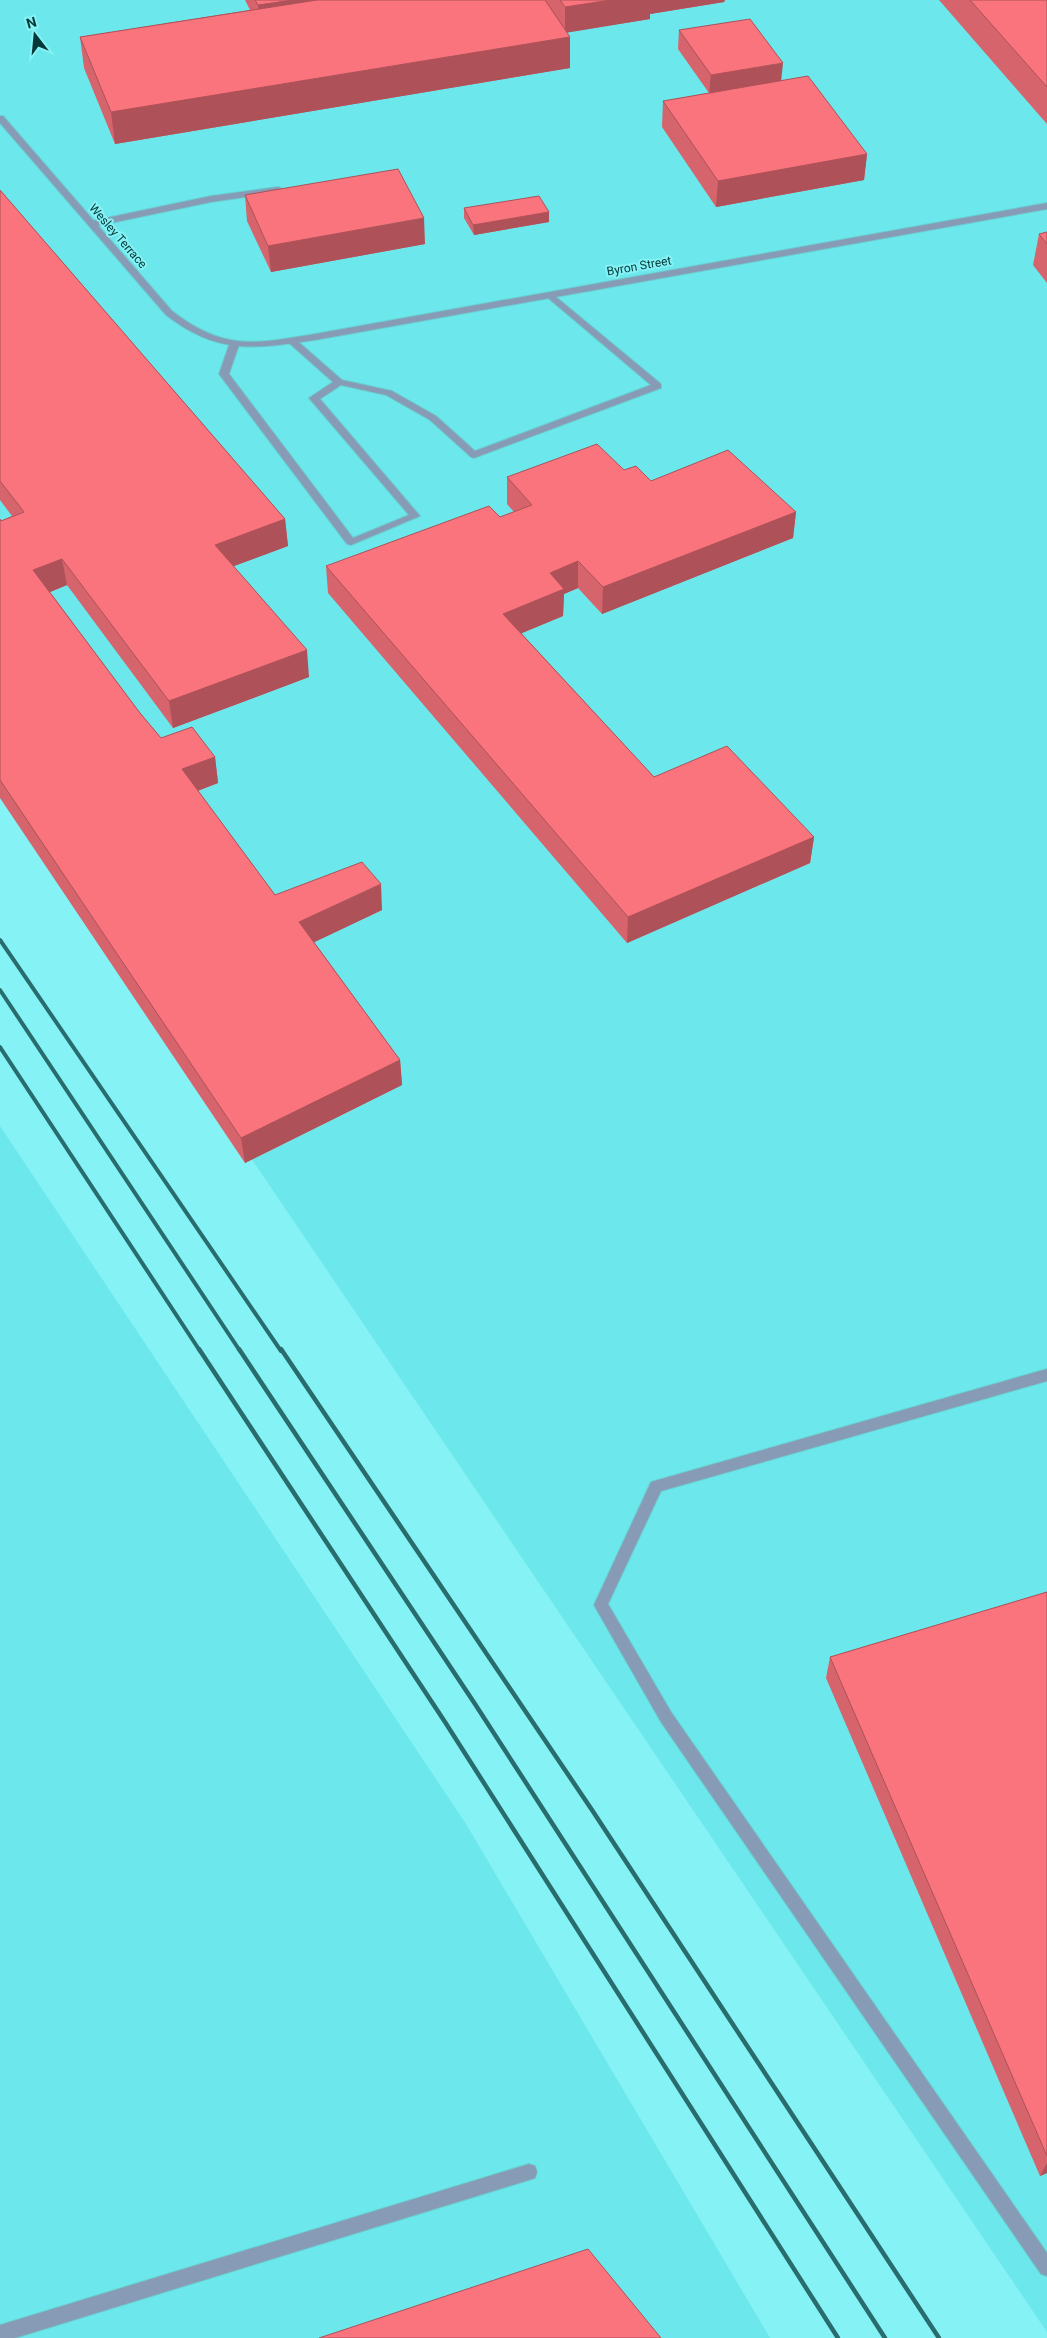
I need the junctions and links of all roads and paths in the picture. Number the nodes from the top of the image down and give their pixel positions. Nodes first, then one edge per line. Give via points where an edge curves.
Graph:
1 (0, 118) edge
2 (286, 189) edge
3 (1047, 206) edge
4 (92, 224) junction
5 (550, 295) junction
6 (292, 340) junction
7 (234, 345) junction
8 (339, 382) junction
9 (1047, 1375) edge
10 (529, 2172) dead end
11 (1047, 2268) edge
12 (0, 2334) edge

1 - 4 street, Wesley Terrace
2 - 4 street via 211,199
3 - 5 street, Byron Street
4 - 7 street, Wesley Terrace via 168,313 186,328
5 - 6 street, Byron Street
5 - 8 street via 658,386 474,455 433,418 389,393
6 - 7 street, Byron Street
6 - 8 street
7 - 8 street via 224,374 351,542 415,516 314,398
9 - 11 street via 656,1486 601,1605 666,1717
10 - 12 street

